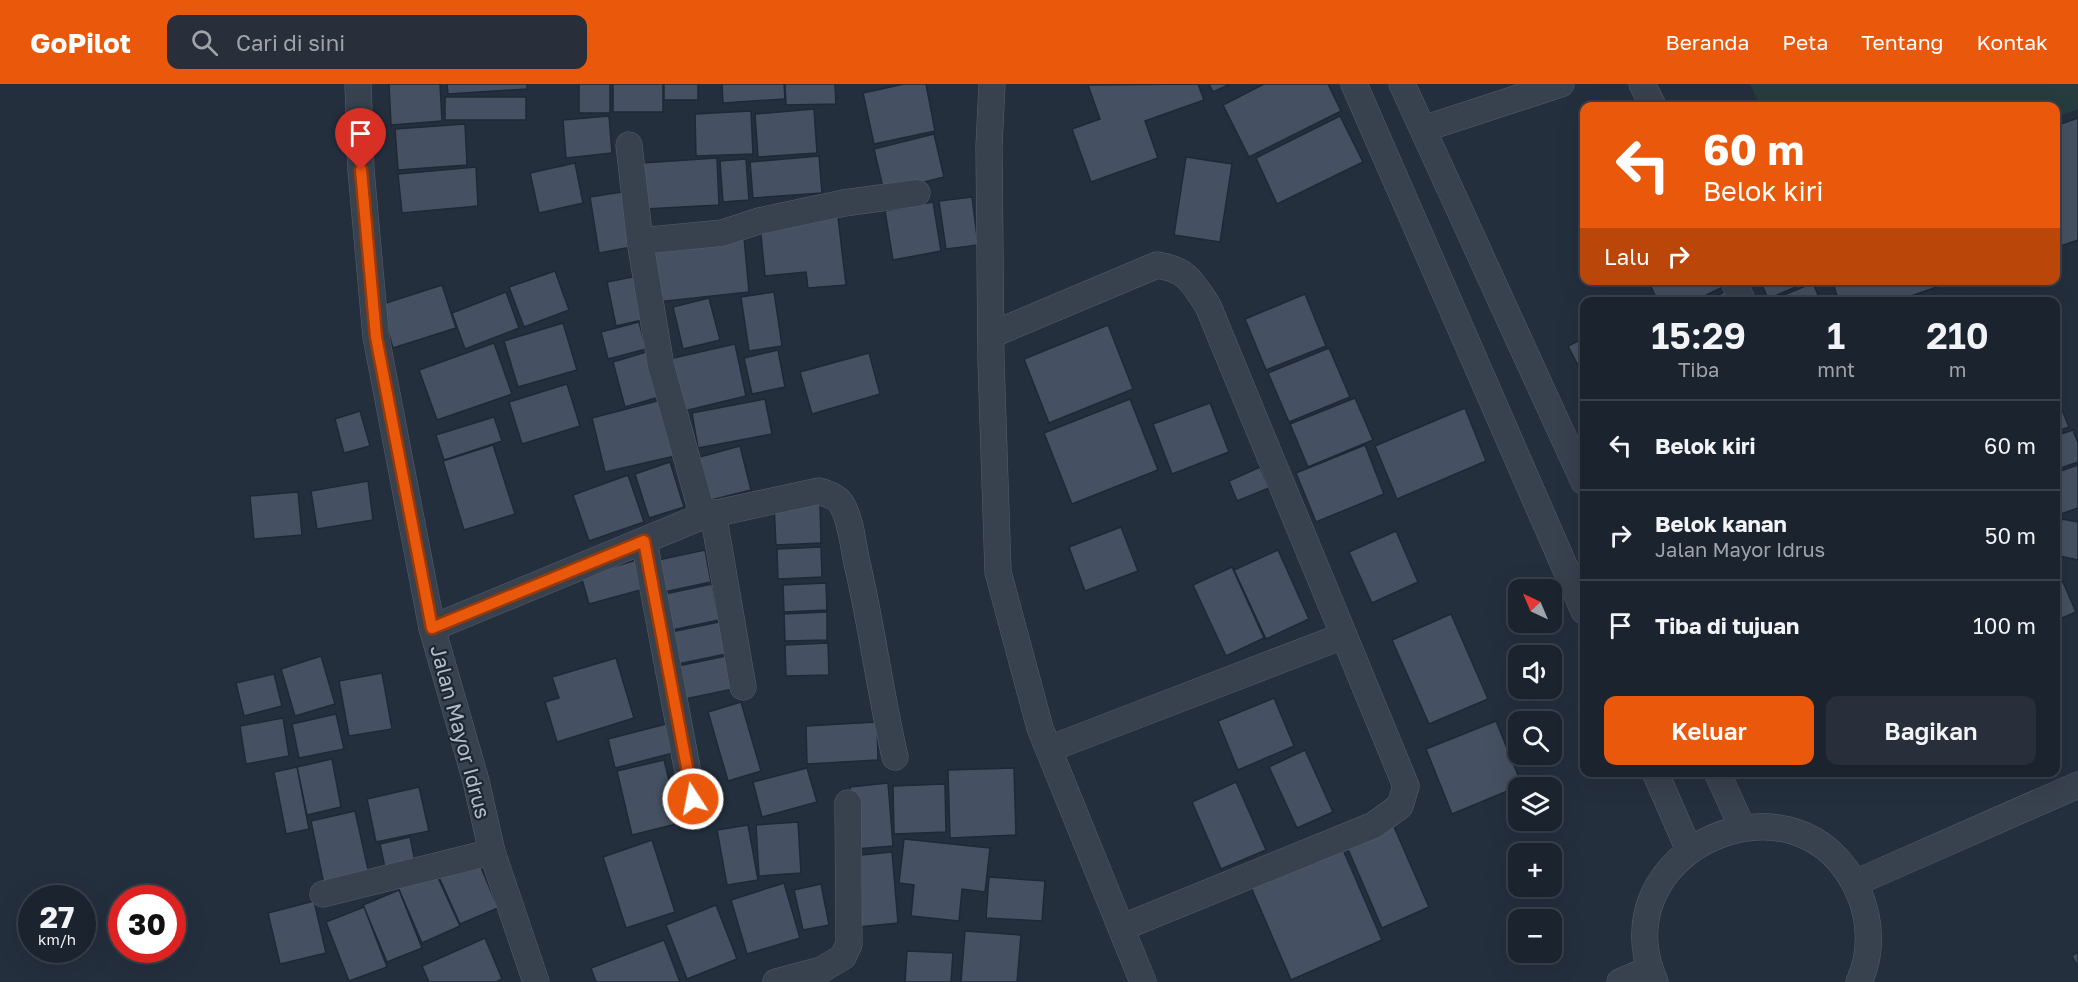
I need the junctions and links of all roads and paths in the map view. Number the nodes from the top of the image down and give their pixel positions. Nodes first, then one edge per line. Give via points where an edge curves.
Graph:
1 (358, 84) edge
2 (992, 84) edge
3 (1354, 84) edge
4 (1402, 84) edge
5 (1561, 84) edge
6 (1642, 84) edge
7 (1651, 102) edge
8 (1423, 129) junction
9 (629, 145) dead end
10 (917, 193) dead end
11 (640, 241) junction
12 (991, 335) junction
13 (1580, 473) edge
14 (708, 514) junction
15 (644, 541) junction
16 (1580, 602) edge
17 (432, 628) junction
18 (1344, 636) junction
19 (743, 687) dead end
20 (1049, 748) junction
21 (895, 757) dead end
22 (1657, 777) edge
23 (1719, 777) edge
24 (2078, 785) edge
25 (693, 799) dead end
26 (848, 803) dead end
27 (1742, 827) junction
28 (1689, 850) junction
29 (492, 852) junction
30 (1855, 883) junction
31 (323, 894) dead end
32 (1121, 928) junction
33 (1652, 975) edge
34 (536, 982) edge
35 (776, 982) edge
36 (1143, 982) edge
37 (1620, 982) edge
38 (1859, 982) edge

1 - 17 street, Jalan Mayor Idrus via 361,170 376,337
2 - 12 street
3 - 16 street
4 - 8 street
5 - 8 street
6 - 7 street
8 - 13 street
9 - 11 street
10 - 11 street via 770,218 722,233
11 - 14 street via 661,366
12 - 18 street via 1157,265 1188,275 1208,306
12 - 20 street via 998,572
14 - 15 street
14 - 19 street
14 - 21 street via 819,491 831,494 842,504 872,629 878,683
15 - 17 street
15 - 25 street
17 - 29 street, Jalan Mayor Idrus
18 - 20 street
18 - 32 street via 1406,786 1400,806 1374,825
20 - 32 street
22 - 28 street
23 - 27 street
24 - 30 street
26 - 35 street via 849,944 843,957 821,970
27 - 28 street
27 - 30 street via 1780,829 1815,842 1844,867
28 - 33 street via 1660,884 1651,904 1646,936
29 - 31 street
29 - 34 street, Jalan Mayor Idrus
30 - 38 street via 1869,927 1868,951
32 - 36 street
33 - 37 street

